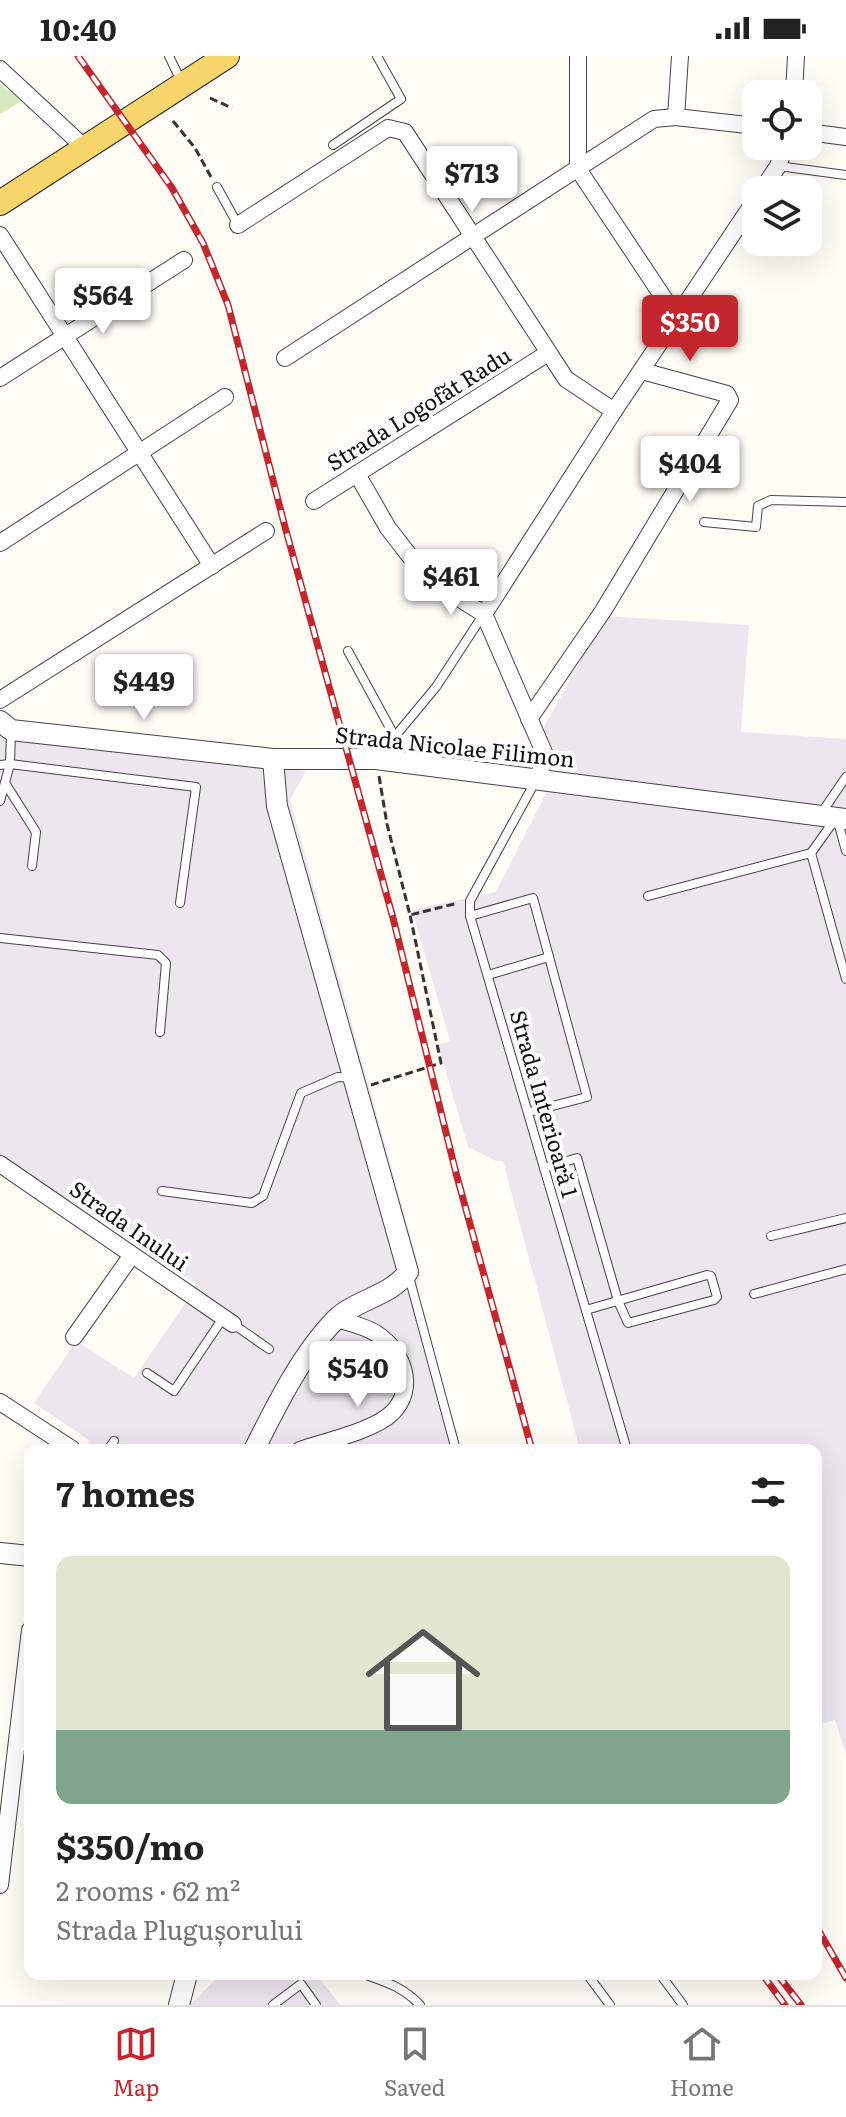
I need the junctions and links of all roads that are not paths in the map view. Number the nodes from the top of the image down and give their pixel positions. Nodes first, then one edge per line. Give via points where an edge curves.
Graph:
1 (169, 56) edge
2 (225, 56) edge
3 (377, 56) edge
4 (578, 56) edge
5 (680, 56) edge
6 (796, 56) edge
7 (0, 69) edge
8 (795, 80) edge
9 (183, 85) junction
10 (676, 117) junction
11 (742, 124) edge
12 (822, 134) edge
13 (846, 137) edge
14 (333, 145) dead end
15 (85, 148) junction
16 (780, 160) edge
17 (778, 166) junction
18 (578, 169) junction
19 (846, 175) edge
20 (771, 176) edge
21 (217, 187) road end
22 (0, 203) edge
23 (742, 220) edge
24 (238, 225) joint
25 (0, 235) edge
26 (473, 237) junction
27 (184, 260) dead end
28 (677, 318) junction
29 (65, 336) junction
30 (548, 353) junction
31 (285, 358) dead end
32 (642, 371) junction
33 (0, 378) edge
34 (225, 397) dead end
35 (614, 411) junction
36 (139, 453) junction
37 (357, 474) junction
38 (314, 501) dead end
39 (846, 502) edge
40 (704, 522) dead end
41 (266, 531) dead end
42 (0, 543) edge
43 (212, 566) junction
44 (484, 614) junction
45 (348, 651) dead end
46 (0, 700) edge
47 (529, 719) junction
48 (4, 726) edge
49 (395, 737) junction
50 (273, 759) junction
51 (376, 759) junction
52 (5, 764) edge
53 (846, 777) edge
54 (537, 779) junction
55 (5, 783) junction
56 (0, 801) edge
57 (834, 817) edge
58 (846, 851) edge
59 (811, 853) junction
60 (32, 866) dead end
61 (648, 896) dead end
62 (180, 903) dead end
63 (470, 916) junction
64 (0, 938) edge
65 (549, 957) junction
66 (488, 975) junction
67 (846, 979) edge
68 (160, 1032) dead end
69 (355, 1084) junction
70 (529, 1112) junction
71 (0, 1164) edge
72 (544, 1168) junction
73 (162, 1191) dead end
74 (846, 1218) edge
75 (771, 1236) dead end
76 (132, 1255) junction
77 (846, 1269) edge
78 (408, 1272) junction
79 (754, 1294) dead end
80 (618, 1301) junction
81 (586, 1310) junction
82 (336, 1319) junction
83 (228, 1321) junction
84 (74, 1337) dead end
85 (269, 1349) dead end
86 (147, 1373) dead end
87 (0, 1402) edge
88 (114, 1441) dead end
89 (63, 1444) edge
90 (112, 1444) edge
91 (257, 1444) edge
92 (318, 1444) edge
93 (454, 1444) edge
94 (625, 1444) edge
95 (0, 1553) edge
96 (24, 1555) edge
97 (24, 1681) edge
98 (0, 1885) edge
99 (185, 1980) edge
100 (386, 1980) edge
101 (591, 1980) edge
102 (664, 1980) edge
103 (179, 2005) edge
104 (273, 2005) edge
105 (316, 2005) edge
106 (420, 2005) edge
107 (610, 2005) edge
108 (683, 2005) edge

1 - 9 lane
2 - 9 main road
3 - 14 lane via 401,99
4 - 18 street
5 - 10 street
6 - 8 street
7 - 15 street
9 - 15 main road
10 - 11 street
10 - 18 street via 654,119
12 - 13 street
15 - 22 main road
16 - 17 street
17 - 19 lane
17 - 20 street
18 - 26 street
18 - 28 street
21 - 24 lane
23 - 28 street
24 - 26 street via 388,128 405,132
25 - 29 street
26 - 30 street
26 - 31 street
27 - 29 street
28 - 32 street
29 - 33 street
29 - 36 street
30 - 35 street via 566,379
30 - 37 street, Strada Logofăt Radu
32 - 35 street
32 - 47 street via 727,394 730,400 603,611
34 - 36 street
35 - 44 street
36 - 42 street
36 - 43 street
37 - 38 street, Strada Logofăt Radu
37 - 44 street via 419,568
39 - 40 lane via 771,500 758,506 756,527
41 - 43 street
43 - 46 street
44 - 47 street
44 - 49 lane
45 - 49 lane
47 - 54 street via 546,757
48 - 50 street, Strada Nicolae Filimon
48 - 52 lane
49 - 51 lane
50 - 51 street, Strada Nicolae Filimon
50 - 69 street via 277,806
51 - 54 street, Strada Nicolae Filimon
52 - 55 lane
52 - 62 lane via 196,787
53 - 57 lane
54 - 57 street, Strada Nicolae Filimon
54 - 63 lane, Strada Interioară 1 via 470,901
55 - 56 lane
55 - 60 lane via 36,832
57 - 58 lane
57 - 59 lane
59 - 61 lane
59 - 67 lane
63 - 65 lane via 533,898
63 - 66 lane, Strada Interioară 1
64 - 68 lane via 158,955 166,963
65 - 66 lane
65 - 70 lane via 587,1097
66 - 70 lane, Strada Interioară 1
69 - 73 lane via 338,1077 301,1093 258,1202
69 - 78 street
70 - 72 lane, Strada Interioară 1
71 - 76 street, Strada Inului
72 - 80 lane via 577,1158
72 - 81 lane, Strada Interioară 1
74 - 75 lane
76 - 83 street, Strada Inului
76 - 84 street
77 - 79 lane
78 - 82 street via 392,1288
78 - 93 lane
80 - 80 lane via 630,1323 717,1297 707,1275
80 - 81 lane
81 - 94 lane, Strada Interioară 1
82 - 91 street via 299,1369
82 - 92 street via 377,1333 394,1348 406,1384 391,1414
83 - 85 lane
83 - 86 lane via 174,1391
87 - 89 street
88 - 90 lane
95 - 96 street
97 - 98 street
99 - 103 street
100 - 106 lane
101 - 107 lane
102 - 108 lane
104 - 105 lane via 301,1984

